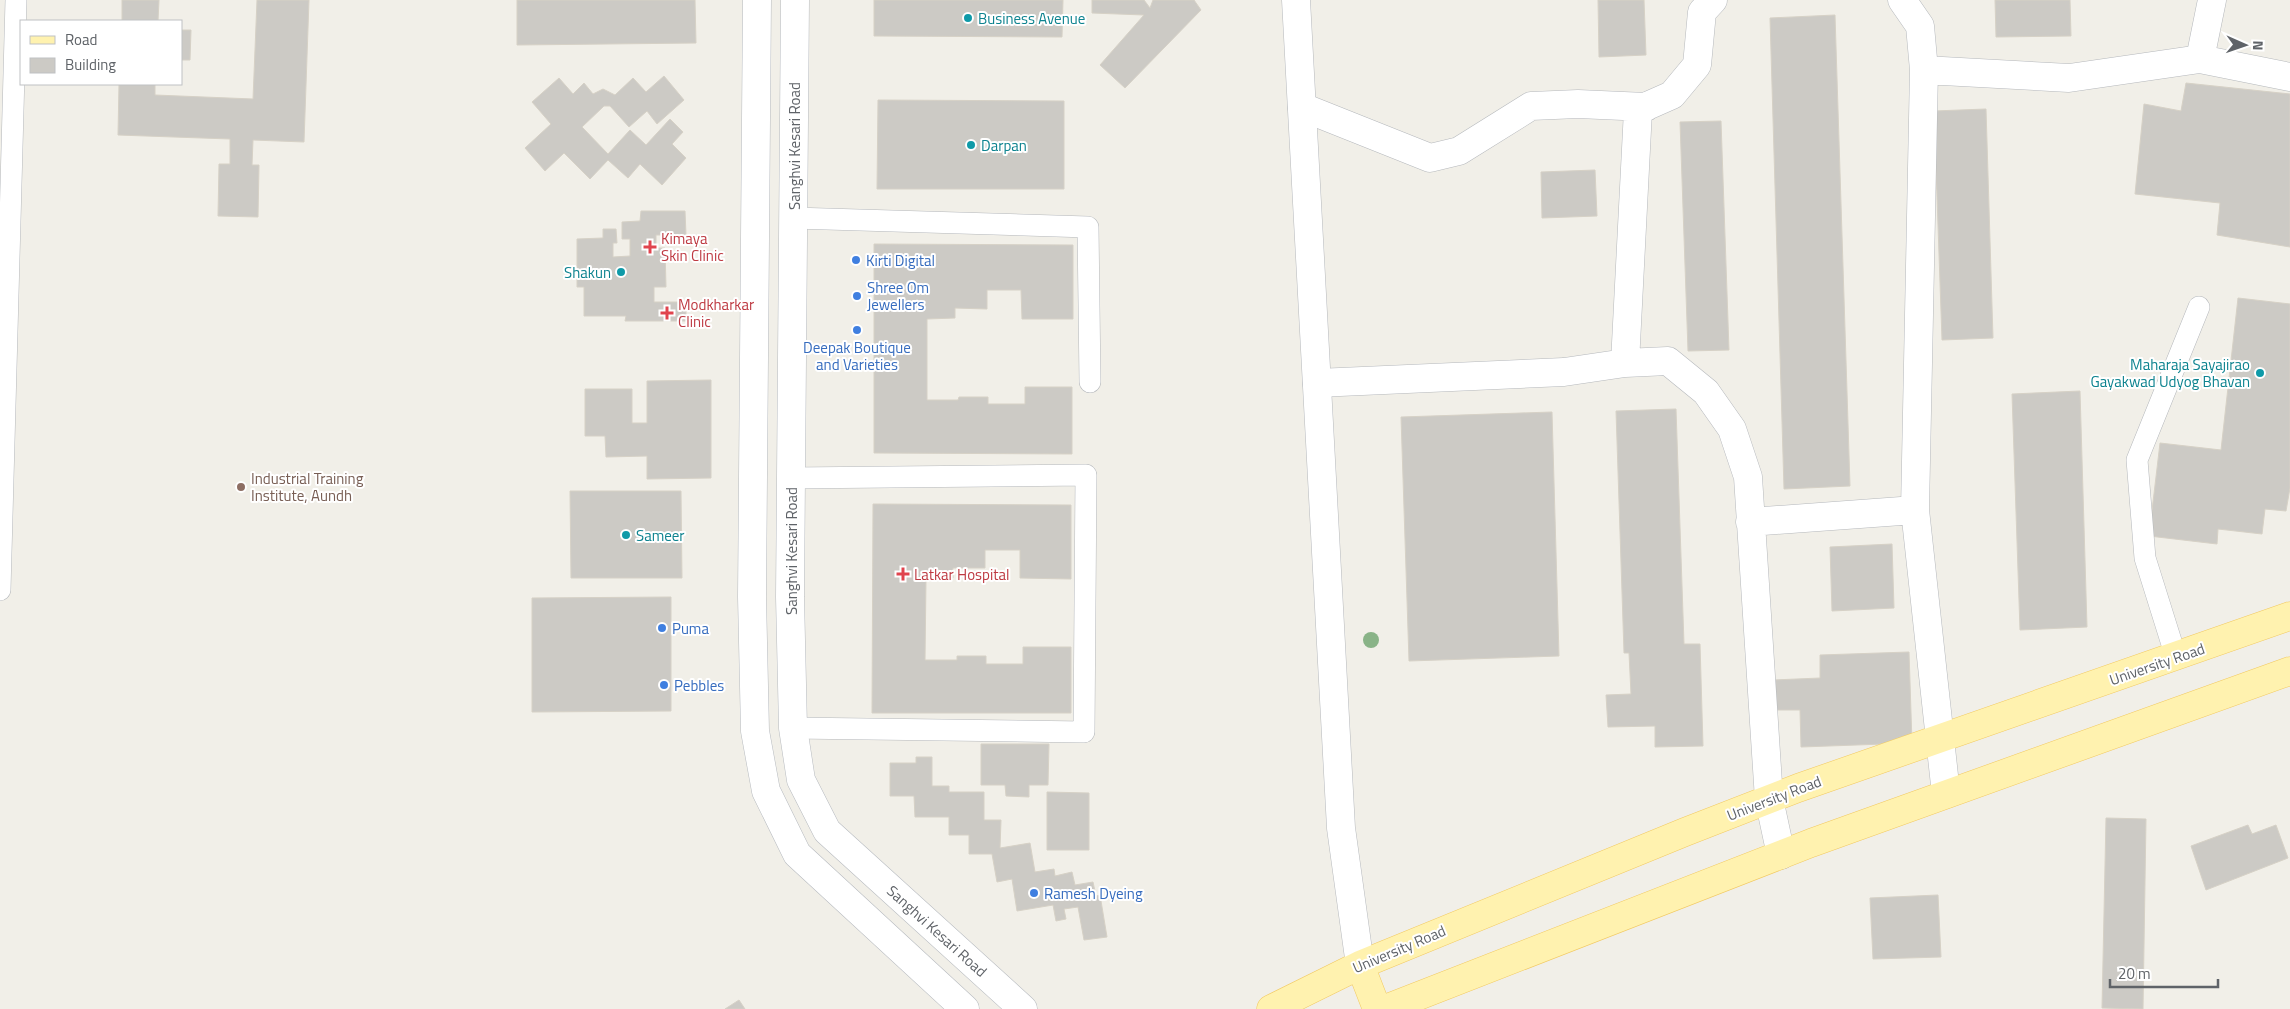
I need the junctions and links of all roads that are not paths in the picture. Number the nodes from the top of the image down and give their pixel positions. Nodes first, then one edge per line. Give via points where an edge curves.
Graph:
1 (16, 0) edge
2 (757, 0) edge
3 (795, 0) edge
4 (1296, 0) edge
5 (1713, 0) edge
6 (1902, 0) edge
7 (2212, 0) edge
8 (2200, 59) junction
9 (1924, 70) junction
10 (2290, 77) edge
11 (1302, 107) junction
12 (1646, 107) junction
13 (793, 218) junction
14 (2199, 307) dead end
15 (1625, 363) junction
16 (1090, 382) dead end
17 (1317, 383) junction
18 (791, 478) junction
19 (1914, 510) junction
20 (1750, 522) junction
21 (0, 549) edge
22 (0, 590) edge
23 (2290, 616) edge
24 (2176, 657) junction
25 (2290, 671) edge
26 (793, 728) junction
27 (1939, 739) junction
28 (1946, 794) junction
29 (1769, 799) junction
30 (1781, 855) junction
31 (1360, 965) junction
32 (965, 1009) edge
33 (1023, 1009) edge
34 (1271, 1009) edge
35 (1377, 1009) edge
36 (1385, 1009) edge

1 - 21 lane
2 - 32 street via 752,597 755,731 766,792 797,854
3 - 13 street, Sanghvi Kesari Road
4 - 11 street
5 - 12 street via 1702,12 1697,65 1672,95
6 - 9 street via 1920,26
7 - 8 street
8 - 9 street via 2069,78
8 - 10 street
9 - 19 street
11 - 12 street via 1430,158 1459,152 1531,106
11 - 17 street
12 - 15 street via 1638,110
13 - 16 lane via 1088,227
13 - 18 street, Sanghvi Kesari Road
14 - 24 lane via 2137,460 2145,558
15 - 17 street via 1564,372
15 - 20 street via 1668,361 1706,392 1732,429 1748,477
17 - 31 street via 1341,828
18 - 26 street, Sanghvi Kesari Road
18 - 26 lane via 1086,475 1084,732
19 - 20 street
19 - 27 street
20 - 29 street
21 - 22 lane
23 - 24 main road, University Road
24 - 27 main road, University Road
25 - 28 main road
26 - 33 street, Sanghvi Kesari Road via 801,780 827,831
27 - 28 street
27 - 29 main road, University Road
28 - 30 main road
29 - 30 street
29 - 31 main road, University Road
30 - 36 main road
31 - 34 main road, University Road
31 - 35 main road

